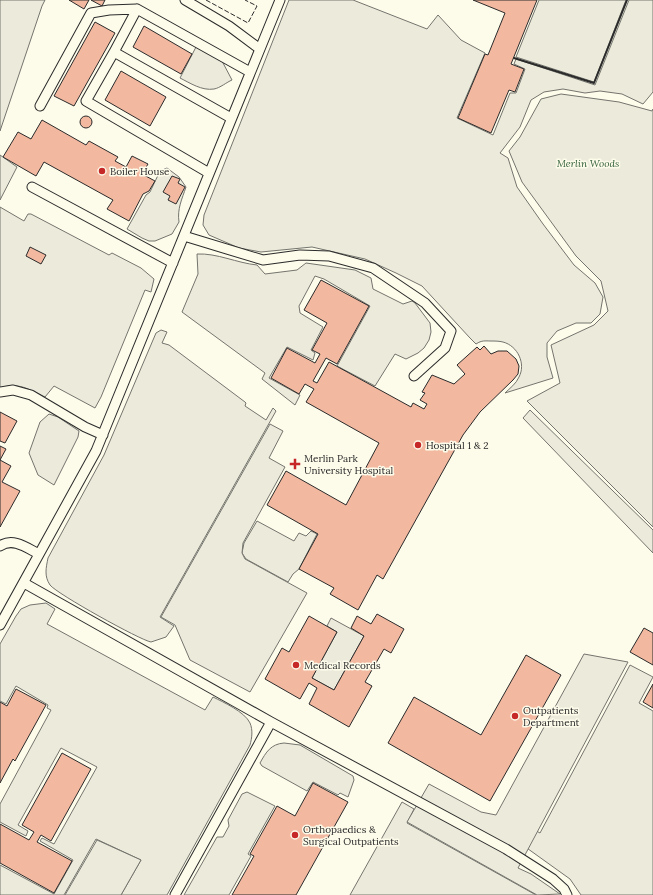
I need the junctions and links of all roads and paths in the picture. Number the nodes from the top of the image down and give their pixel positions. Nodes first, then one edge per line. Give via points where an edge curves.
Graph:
1 (185, 0) edge
2 (280, 0) edge
3 (137, 9) junction
4 (260, 49) junction
5 (114, 52) junction
6 (250, 72) junction
7 (40, 106) dead end
8 (231, 118) junction
9 (209, 173) junction
10 (32, 187) dead end
11 (184, 236) junction
12 (173, 263) junction
13 (414, 376) dead end
14 (0, 392) edge
15 (103, 435) junction
16 (0, 546) edge
17 (39, 554) junction
18 (24, 582) junction
19 (3, 612) edge
20 (0, 625) edge
21 (272, 722) junction
22 (175, 895) edge
23 (567, 895) edge

1 - 4 lane via 229,26
2 - 4 lane
3 - 5 lane
3 - 6 lane
3 - 7 lane via 109,10 91,14
4 - 6 lane
5 - 8 lane
5 - 9 lane via 86,101
6 - 8 lane
8 - 9 lane
9 - 11 lane
10 - 12 lane
11 - 12 lane
11 - 13 lane via 263,260 300,255 329,256 373,268 425,303 452,331 445,348
12 - 15 lane
14 - 15 lane via 13,390 31,395
15 - 17 lane
16 - 17 lane via 14,542
17 - 18 lane
18 - 19 lane
18 - 21 lane
19 - 20 lane
21 - 22 lane
21 - 23 lane via 506,849 553,879

